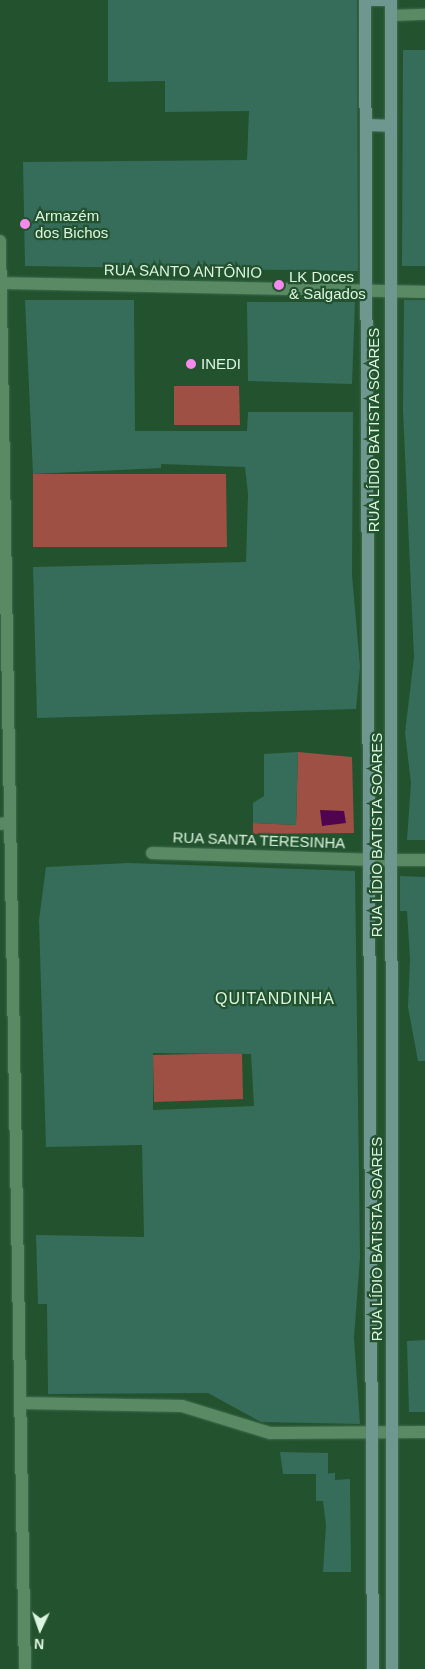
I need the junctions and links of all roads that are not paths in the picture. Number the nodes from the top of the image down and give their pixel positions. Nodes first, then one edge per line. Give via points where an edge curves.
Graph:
1 (365, 0) edge
2 (391, 0) edge
3 (425, 14) edge
4 (390, 15) junction
5 (366, 125) junction
6 (390, 126) junction
7 (0, 241) edge
8 (1, 283) edge
9 (367, 292) junction
10 (390, 292) junction
11 (425, 292) edge
12 (368, 418) junction
13 (390, 418) junction
14 (369, 576) junction
15 (391, 577) junction
16 (369, 652) junction
17 (392, 653) junction
18 (5, 823) edge
19 (152, 852) dead end
20 (370, 860) junction
21 (394, 860) junction
22 (425, 860) edge
23 (371, 1076) junction
24 (394, 1076) junction
25 (372, 1320) junction
26 (393, 1320) junction
27 (21, 1403) junction
28 (372, 1432) junction
29 (392, 1432) junction
30 (425, 1432) edge
31 (25, 1669) edge
32 (373, 1669) edge
33 (392, 1669) edge

1 - 2 main road
1 - 5 main road, RUA LÍDIO BATISTA SOARES
2 - 4 main road, RUA LÍDIO BATISTA SOARES
3 - 4 lane
4 - 6 main road, RUA LÍDIO BATISTA SOARES
5 - 6 main road
5 - 9 main road, RUA LÍDIO BATISTA SOARES
6 - 10 main road, RUA LÍDIO BATISTA SOARES
7 - 8 street
8 - 9 street, RUA SANTO ANTÔNIO
8 - 18 street
9 - 10 street, RUA SANTO ANTÔNIO
9 - 12 main road, RUA LÍDIO BATISTA SOARES
10 - 11 street, RUA SANTO ANTÔNIO
10 - 13 main road, RUA LÍDIO BATISTA SOARES
12 - 13 main road
12 - 14 main road, RUA LÍDIO BATISTA SOARES
13 - 15 main road, RUA LÍDIO BATISTA SOARES
14 - 15 main road
14 - 16 main road, RUA LÍDIO BATISTA SOARES
15 - 17 main road, RUA LÍDIO BATISTA SOARES
16 - 17 main road
16 - 20 main road, RUA LÍDIO BATISTA SOARES
17 - 21 main road, RUA LÍDIO BATISTA SOARES
18 - 27 street
19 - 20 street, RUA SANTA TERESINHA
20 - 21 street, RUA SANTA TERESINHA
20 - 23 main road, RUA LÍDIO BATISTA SOARES
21 - 22 street, RUA SANTA TERESINHA
21 - 24 main road, RUA LÍDIO BATISTA SOARES
23 - 24 main road
23 - 25 main road, RUA LÍDIO BATISTA SOARES
24 - 26 main road, RUA LÍDIO BATISTA SOARES
25 - 26 main road
25 - 28 main road, RUA LÍDIO BATISTA SOARES
26 - 29 main road, RUA LÍDIO BATISTA SOARES
27 - 28 street via 182,1406 270,1433
27 - 31 street
28 - 29 street
28 - 32 main road, RUA LÍDIO BATISTA SOARES
29 - 30 street
29 - 33 main road, RUA LÍDIO BATISTA SOARES

